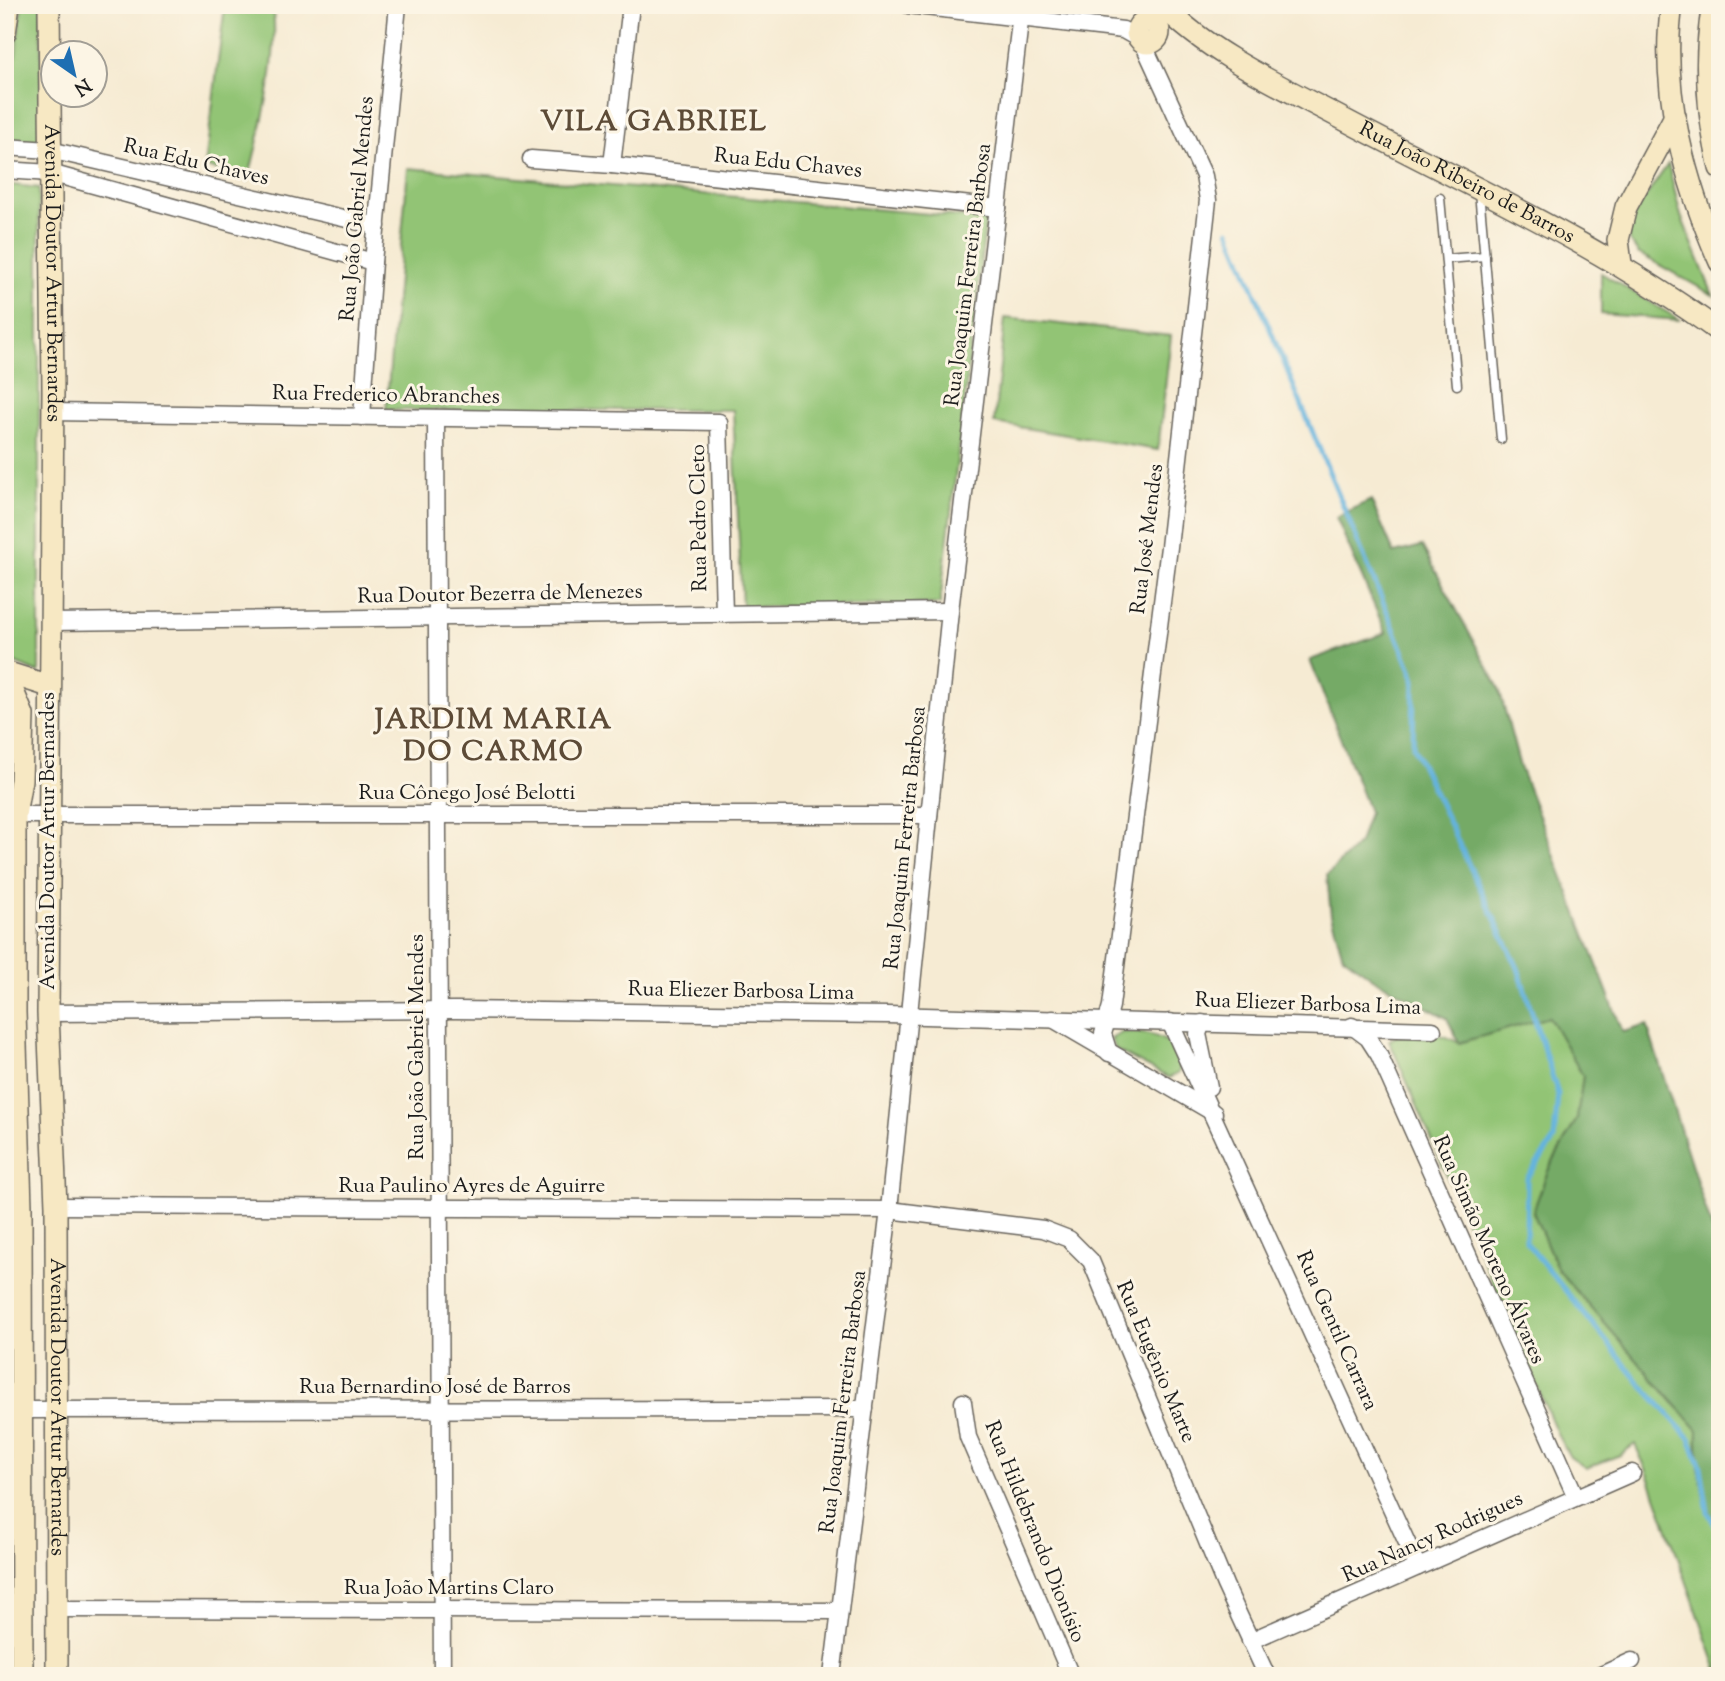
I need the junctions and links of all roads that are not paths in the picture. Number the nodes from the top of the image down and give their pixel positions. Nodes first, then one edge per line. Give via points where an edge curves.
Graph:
1 (9, 5) edge
2 (49, 5) edge
3 (398, 5) edge
4 (631, 5) edge
5 (908, 5) edge
6 (1148, 5) edge
7 (1162, 5) edge
8 (1672, 5) edge
9 (1713, 5) edge
10 (1021, 12) edge
11 (5, 33) edge
12 (1143, 37) junction
13 (1208, 43) junction
14 (1675, 116) junction
15 (5, 147) edge
16 (50, 150) junction
17 (531, 159) dead end
18 (612, 165) junction
19 (1720, 168) edge
20 (5, 170) edge
21 (50, 173) junction
22 (1479, 192) junction
23 (1440, 198) dead end
24 (1626, 207) junction
25 (998, 208) junction
26 (377, 226) junction
27 (1591, 248) junction
28 (1485, 256) junction
29 (1447, 259) junction
30 (373, 261) junction
31 (1720, 262) edge
32 (1621, 264) junction
33 (1716, 327) edge
34 (1457, 385) dead end
35 (52, 412) junction
36 (362, 417) junction
37 (436, 418) junction
38 (719, 422) joint
39 (1501, 439) dead end
40 (950, 611) junction
41 (724, 614) junction
42 (438, 617) junction
43 (50, 622) junction
44 (5, 671) edge
45 (49, 686) junction
46 (10, 815) edge
47 (50, 815) junction
48 (438, 815) junction
49 (929, 815) junction
50 (439, 1010) junction
51 (10, 1012) edge
52 (48, 1013) junction
53 (910, 1016) junction
54 (1052, 1019) junction
55 (1107, 1020) junction
56 (1170, 1022) junction
57 (1202, 1023) junction
58 (1352, 1026) junction
59 (1433, 1030) dead end
60 (1109, 1053) junction
61 (1214, 1113) junction
62 (56, 1206) junction
63 (13, 1207) edge
64 (440, 1208) junction
65 (889, 1210) junction
66 (963, 1402) dead end
67 (13, 1409) edge
68 (57, 1409) junction
69 (441, 1409) junction
70 (864, 1409) junction
71 (1632, 1473) dead end
72 (1576, 1497) junction
73 (1418, 1567) junction
74 (13, 1609) edge
75 (58, 1609) junction
76 (442, 1610) junction
77 (839, 1611) junction
78 (1250, 1641) junction
79 (1632, 1661) dead end
80 (22, 1676) edge
81 (57, 1676) edge
82 (442, 1676) edge
83 (832, 1676) edge
84 (1071, 1676) edge
85 (1267, 1676) edge
86 (1599, 1676) edge

1 - 11 main road
2 - 16 main road, Avenida Doutor Artur Bernardes
3 - 26 street, Rua João Gabriel Mendes
4 - 18 street
5 - 10 street
6 - 12 main road
7 - 13 main road, Rua João Ribeiro de Barros
8 - 14 main road via 1668,32
9 - 19 main road via 1706,44 1711,131
10 - 12 street
10 - 25 street, Rua Joaquim Ferreira Barbosa
12 - 13 main road, Rua João Ribeiro de Barros via 1171,36
12 - 55 street, Rua José Mendes via 1204,176 1208,200 1169,547
13 - 22 main road, Rua João Ribeiro de Barros
14 - 24 main road
14 - 31 main road via 1695,198
15 - 16 street, Rua Edu Chaves
16 - 21 main road, Avenida Doutor Artur Bernardes
16 - 26 street, Rua Edu Chaves
17 - 18 street, Rua Edu Chaves
18 - 25 street, Rua Edu Chaves
20 - 21 street
21 - 30 street
21 - 35 main road, Avenida Doutor Artur Bernardes
22 - 27 main road, Rua João Ribeiro de Barros
22 - 28 lane
23 - 29 lane
24 - 27 main road
24 - 32 main road via 1618,240
25 - 40 street, Rua Joaquim Ferreira Barbosa
26 - 30 street, Rua João Gabriel Mendes
27 - 32 main road, Rua João Ribeiro de Barros
28 - 29 lane
28 - 39 lane
29 - 34 lane
30 - 36 street, Rua João Gabriel Mendes
32 - 33 main road, Rua João Ribeiro de Barros
35 - 36 street, Rua Frederico Abranches
35 - 43 main road, Avenida Doutor Artur Bernardes
36 - 37 street, Rua Frederico Abranches
37 - 38 street, Rua Frederico Abranches
37 - 42 street, Rua João Gabriel Mendes
38 - 41 street, Rua Pedro Cleto
40 - 41 street, Rua Doutor Bezerra de Menezes
40 - 49 street, Rua Joaquim Ferreira Barbosa
41 - 42 street, Rua Doutor Bezerra de Menezes
42 - 43 street, Rua Doutor Bezerra de Menezes
42 - 48 street, Rua João Gabriel Mendes
43 - 45 main road, Avenida Doutor Artur Bernardes
44 - 45 main road
44 - 46 main road, Avenida Doutor Artur Bernardes via 23,715 20,780
45 - 47 main road, Avenida Doutor Artur Bernardes
46 - 47 street, Rua Cônego José Belotti
46 - 51 main road, Avenida Doutor Artur Bernardes
47 - 48 street, Rua Cônego José Belotti
47 - 52 main road, Avenida Doutor Artur Bernardes
48 - 49 street, Rua Cônego José Belotti
48 - 50 street, Rua João Gabriel Mendes
49 - 53 street, Rua Joaquim Ferreira Barbosa
50 - 52 street, Rua Eliezer Barbosa Lima
50 - 53 street, Rua Eliezer Barbosa Lima
50 - 64 street, Rua João Gabriel Mendes
51 - 63 main road, Avenida Doutor Artur Bernardes
52 - 62 main road, Avenida Doutor Artur Bernardes
53 - 54 street, Rua Eliezer Barbosa Lima
53 - 65 street, Rua Joaquim Ferreira Barbosa
54 - 55 street, Rua Eliezer Barbosa Lima
54 - 60 street
55 - 56 street, Rua Eliezer Barbosa Lima
55 - 60 street, Rua José Mendes via 1103,1034
56 - 57 street, Rua Eliezer Barbosa Lima
56 - 61 street, Rua Gentil Carrara
57 - 58 street, Rua Eliezer Barbosa Lima
57 - 61 street, Rua Gentil Carrara via 1198,1034
58 - 59 street, Rua Eliezer Barbosa Lima
58 - 72 street, Rua Simão Moreno Álvares via 1368,1038 1379,1055
60 - 61 street
61 - 73 street, Rua Gentil Carrara
62 - 64 street, Rua Paulino Ayres de Aguirre
62 - 68 main road, Avenida Doutor Artur Bernardes
63 - 67 main road, Avenida Doutor Artur Bernardes
64 - 65 street, Rua Paulino Ayres de Aguirre
64 - 69 street, Rua João Gabriel Mendes
65 - 70 street, Rua Joaquim Ferreira Barbosa
65 - 78 street, Rua Eugênio Marte via 1043,1229 1069,1239 1091,1261
66 - 84 street, Rua Hildebrando Dionísio via 968,1437
67 - 68 street, Rua Bernardino José de Barros
67 - 74 main road, Avenida Doutor Artur Bernardes
68 - 69 street, Rua Bernardino José de Barros
68 - 75 main road, Avenida Doutor Artur Bernardes
69 - 70 street, Rua Bernardino José de Barros
69 - 76 street, Rua João Gabriel Mendes
70 - 77 street, Rua Joaquim Ferreira Barbosa
71 - 72 street, Rua Nancy Rodrigues
72 - 73 street, Rua Nancy Rodrigues
73 - 78 street, Rua Nancy Rodrigues
74 - 80 main road, Avenida Doutor Artur Bernardes
75 - 76 street, Rua João Martins Claro
75 - 81 main road, Avenida Doutor Artur Bernardes
76 - 77 street, Rua João Martins Claro
76 - 82 street, Rua João Gabriel Mendes
77 - 83 street, Rua Joaquim Ferreira Barbosa
78 - 85 street, Rua Eugênio Marte
79 - 86 street

